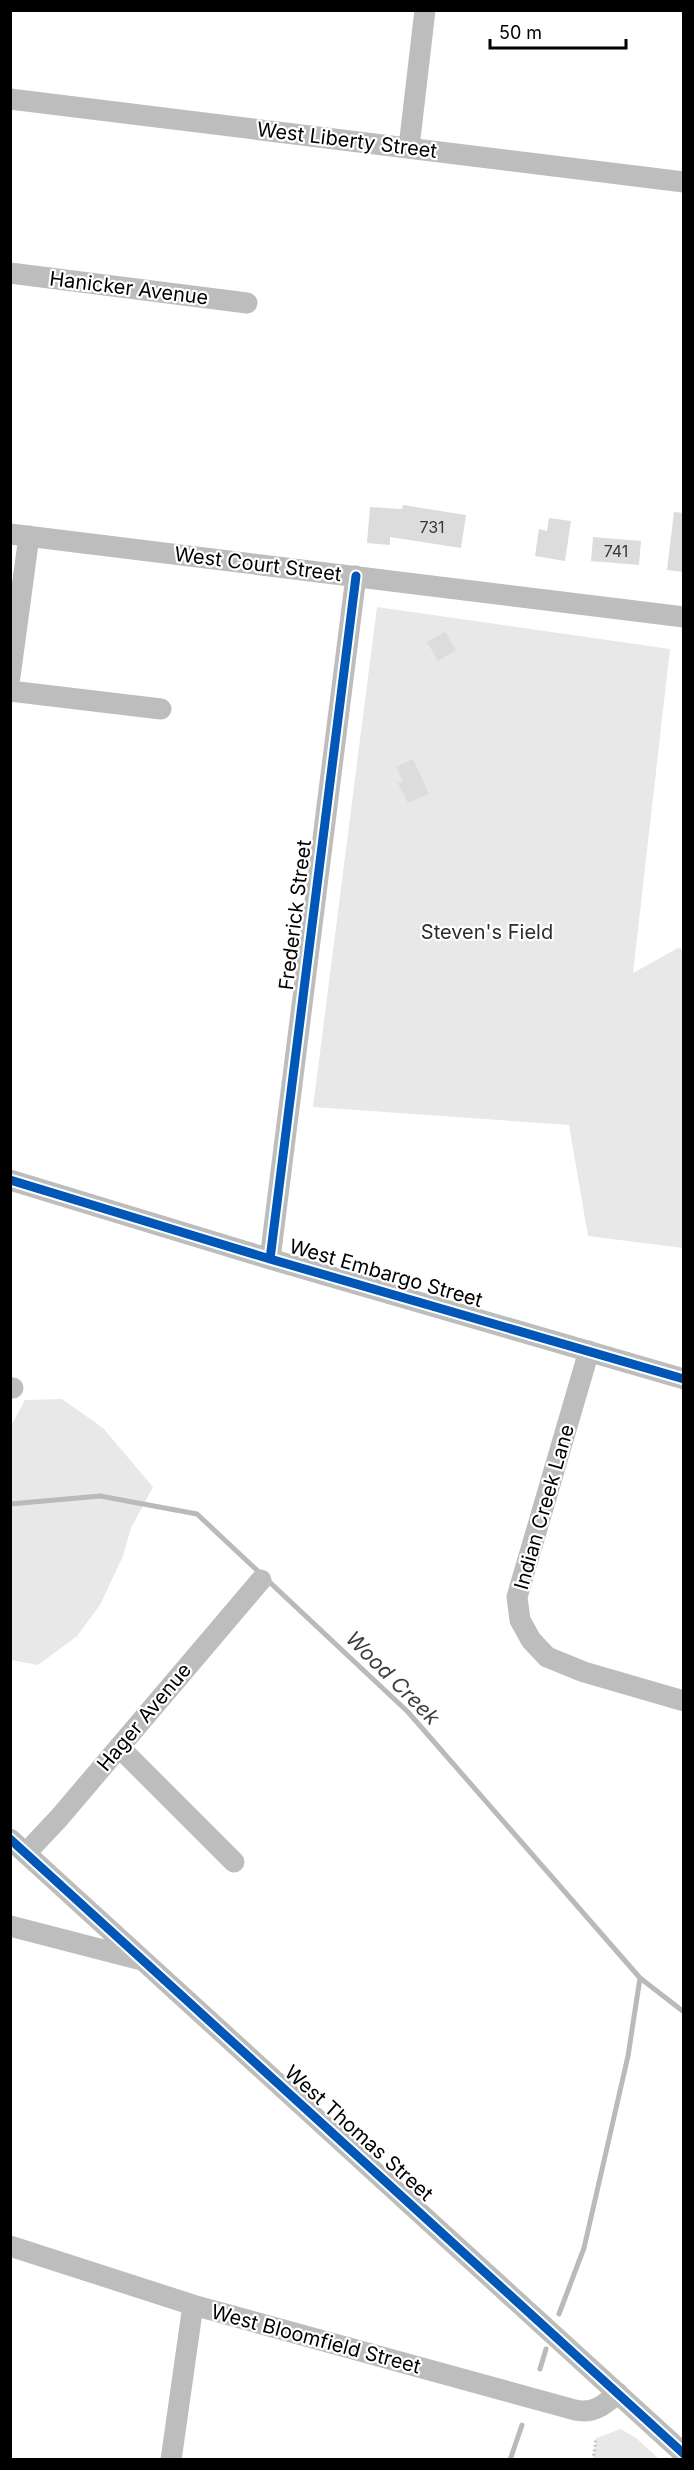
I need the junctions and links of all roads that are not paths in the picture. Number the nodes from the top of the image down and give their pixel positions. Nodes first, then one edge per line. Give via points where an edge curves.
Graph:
1 (425, 10) edge
2 (10, 99) edge
3 (409, 147) junction
4 (684, 182) edge
5 (10, 273) edge
6 (247, 303) dead end
7 (20, 535) edge
8 (356, 576) junction
9 (684, 617) edge
10 (10, 677) edge
11 (10, 692) edge
12 (161, 709) dead end
13 (10, 1180) edge
14 (270, 1258) junction
15 (589, 1351) junction
16 (684, 1379) edge
17 (261, 1580) dead end
18 (684, 1701) edge
19 (119, 1747) junction
20 (18, 1846) edge
21 (234, 1862) dead end
22 (10, 1926) edge
23 (143, 1961) junction
24 (10, 2246) edge
25 (193, 2305) junction
26 (618, 2393) junction
27 (684, 2454) edge
28 (171, 2460) edge

1 - 3 street
2 - 3 street, West Liberty Street
3 - 4 street, West Liberty Street
5 - 6 street, Hanicker Avenue
7 - 8 street, West Court Street
7 - 10 street
8 - 9 street, West Court Street
8 - 14 street, Frederick Street
11 - 12 street
13 - 14 street, West Embargo Street
14 - 15 street, West Embargo Street
15 - 16 street, West Embargo Street
15 - 18 street, Indian Creek Lane via 517,1597 520,1620 547,1657
17 - 19 street, Hager Avenue
19 - 20 street, Hager Avenue
19 - 21 street
20 - 23 street, West Thomas Street
22 - 23 street
23 - 26 street, West Thomas Street
24 - 25 street, West Bloomfield Street
25 - 26 street, West Bloomfield Street via 582,2412 603,2406
25 - 28 street
26 - 27 street, West Thomas Street

